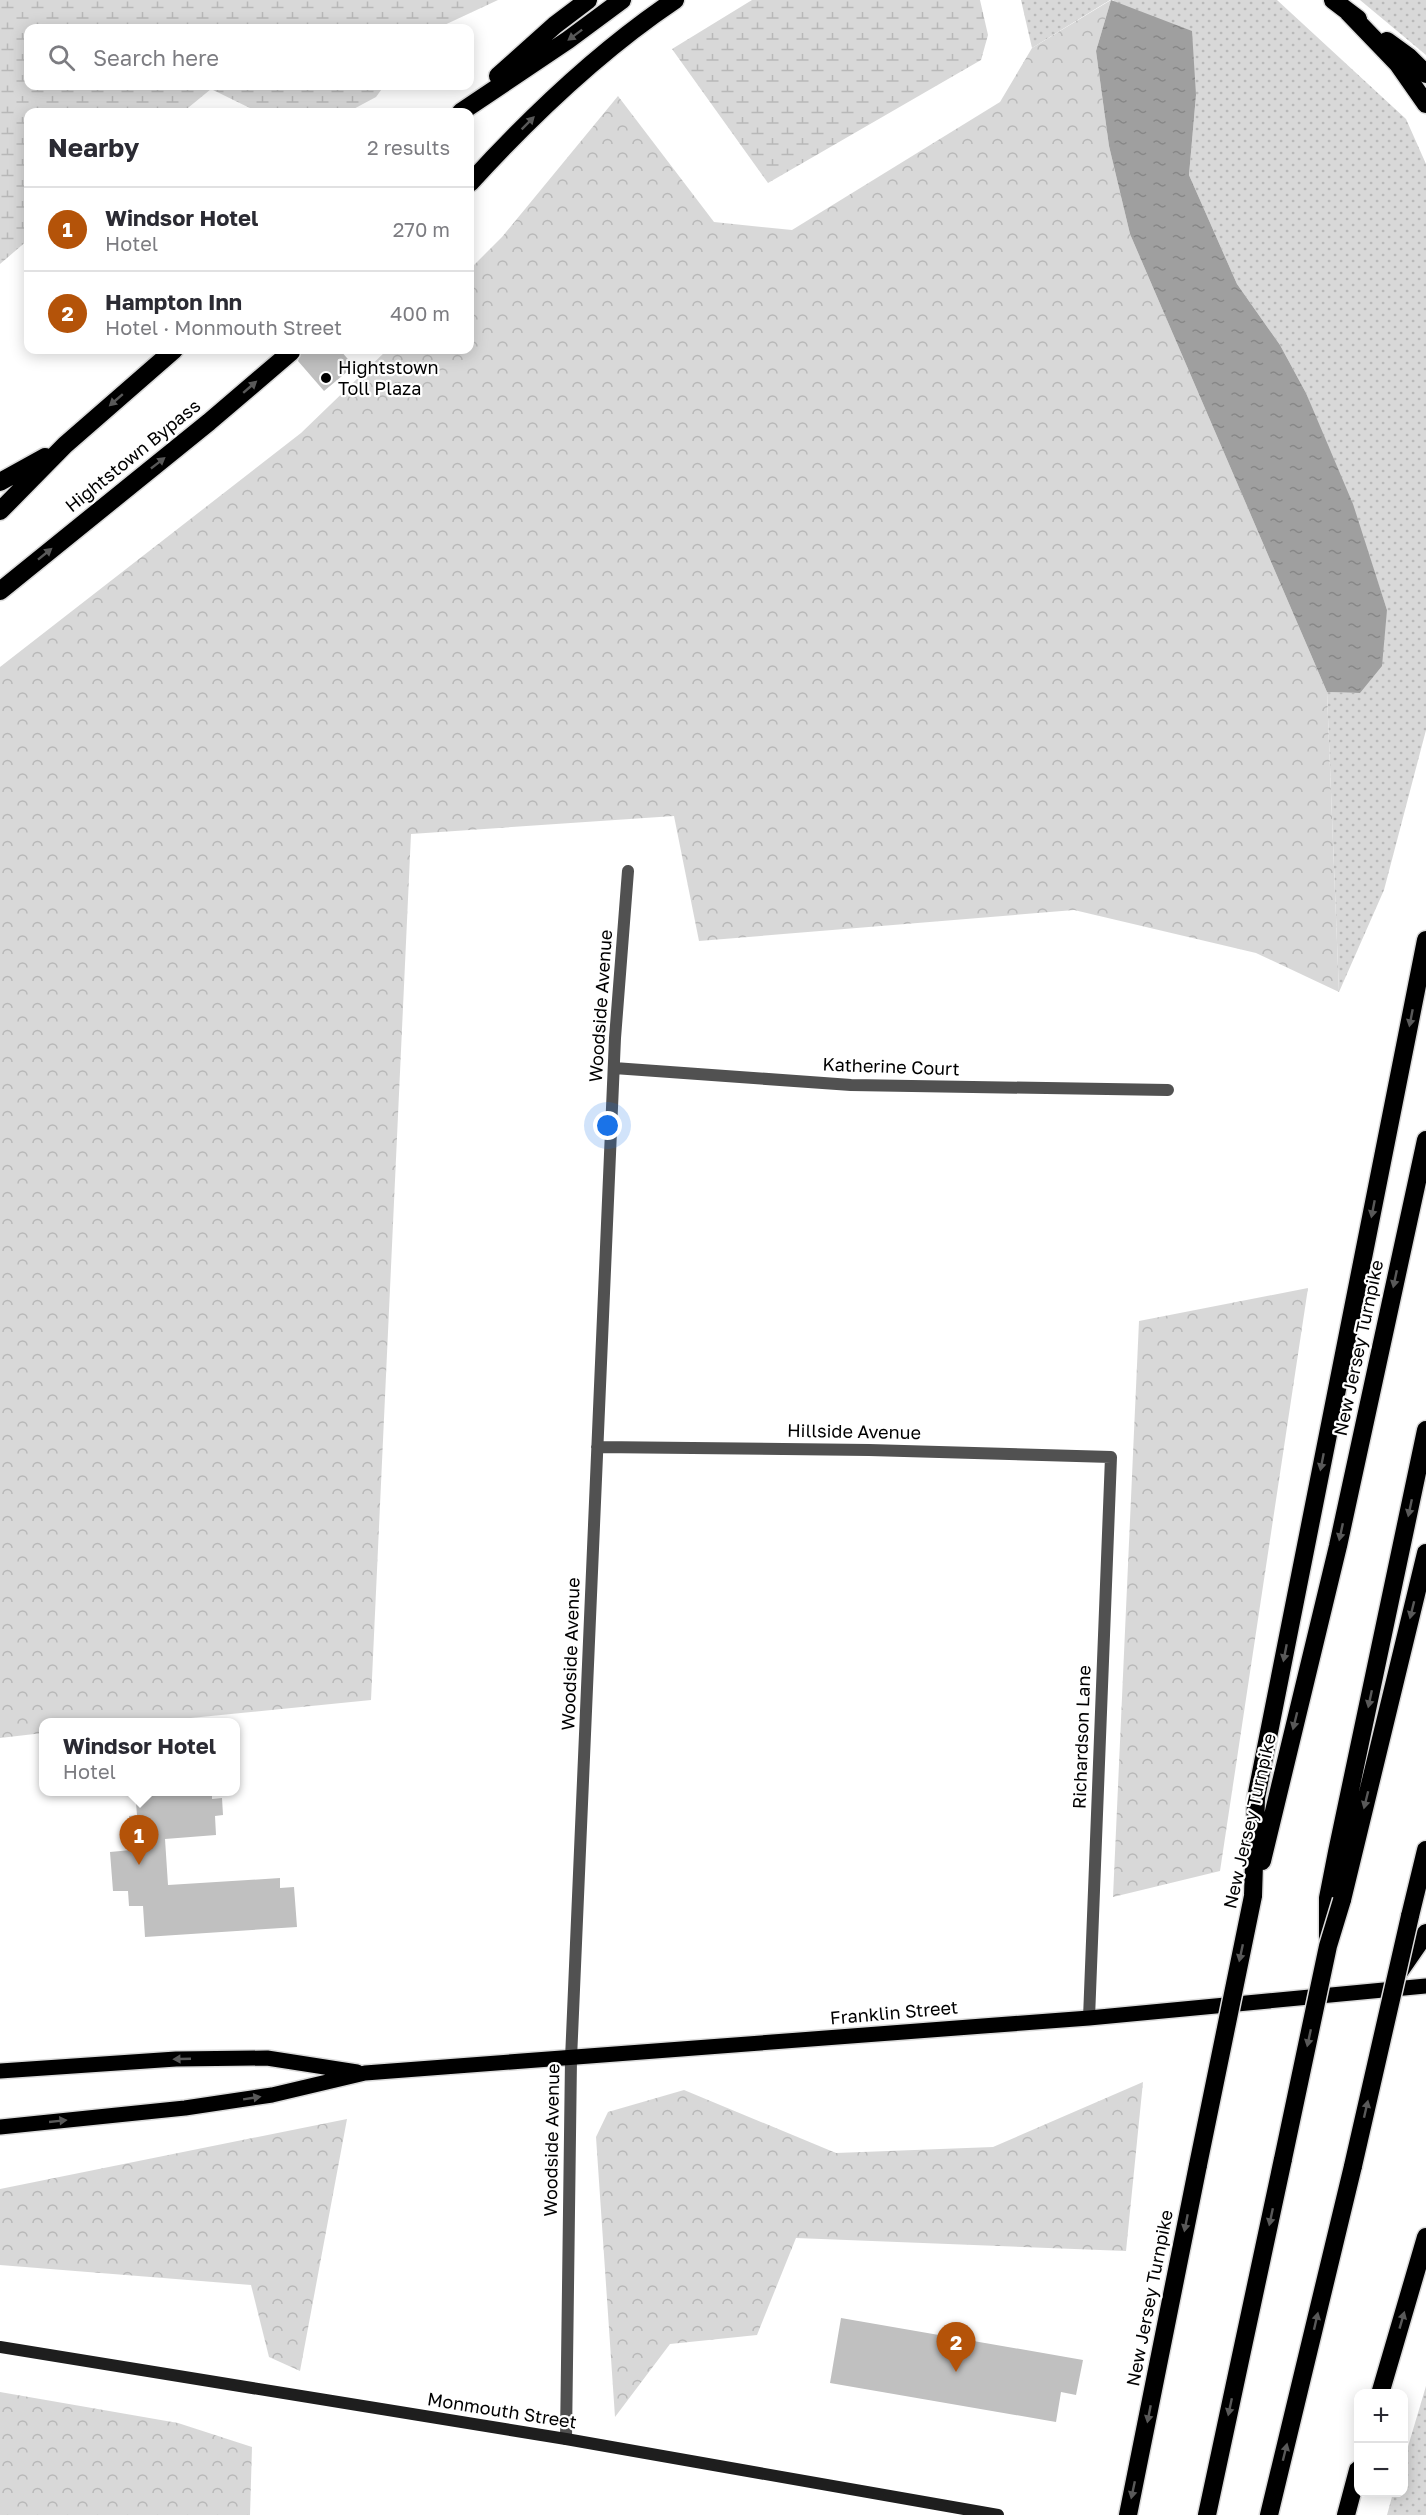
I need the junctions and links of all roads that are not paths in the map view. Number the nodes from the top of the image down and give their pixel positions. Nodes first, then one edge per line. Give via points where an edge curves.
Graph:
1 (588, 0) edge
2 (622, 0) edge
3 (675, 0) edge
4 (1333, 0) edge
5 (1348, 12) junction
6 (1426, 74) edge
7 (1426, 104) edge
8 (463, 108) edge
9 (465, 108) edge
10 (474, 179) edge
11 (169, 354) edge
12 (289, 354) edge
13 (65, 445) junction
14 (0, 482) edge
15 (0, 511) edge
16 (0, 591) edge
17 (628, 871) dead end
18 (1426, 940) edge
19 (614, 1068) junction
20 (1168, 1090) dead end
21 (1426, 1140) edge
22 (1426, 1430) edge
23 (597, 1447) junction
24 (1111, 1457) joint
25 (1426, 1553) edge
26 (1426, 1850) edge
27 (1253, 1896) junction
28 (1335, 1899) junction
29 (1426, 1933) edge
30 (1396, 1977) junction
31 (1426, 1986) edge
32 (1089, 2018) junction
33 (571, 2059) junction
34 (0, 2071) edge
35 (365, 2073) junction
36 (0, 2127) edge
37 (1426, 2237) edge
38 (0, 2348) edge
39 (1381, 2389) edge
40 (566, 2439) junction
41 (1354, 2486) edge
42 (1209, 2507) edge
43 (1347, 2508) edge
44 (1270, 2512) edge
45 (998, 2515) edge
46 (1128, 2515) edge

1 - 8 highway
2 -> 9 highway
10 -> 3 highway via 588,67
4 - 5 highway
5 - 6 highway
5 - 7 highway via 1398,64
11 -> 13 highway
16 -> 12 highway, Hightstown Bypass
13 - 14 highway
13 - 15 highway
17 - 19 street, Woodside Avenue
18 -> 27 highway via 1256,1798
19 - 20 street, Katherine Court via 851,1085
19 - 23 street, Woodside Avenue
21 -> 27 highway, New Jersey Turnpike via 1338,1546
22 -> 28 highway
23 - 24 street, Hillside Avenue
23 - 33 street, Woodside Avenue
24 - 32 street, Richardson Lane
25 -> 28 highway
26 - 30 highway, bridge
27 -> 46 highway, New Jersey Turnpike, bridge
28 -> 42 highway, bridge
29 - 30 highway
44 -> 30 highway, bridge
31 - 32 main road, Franklin Street
32 - 33 main road, Franklin Street
33 - 35 main road, Franklin Street
33 - 40 street, Woodside Avenue
35 -> 34 main road via 267,2058 176,2059
36 -> 35 main road via 185,2108 272,2095
39 -> 37 highway
38 - 40 street, Monmouth Street
40 - 45 street, Monmouth Street
41 - 43 highway

